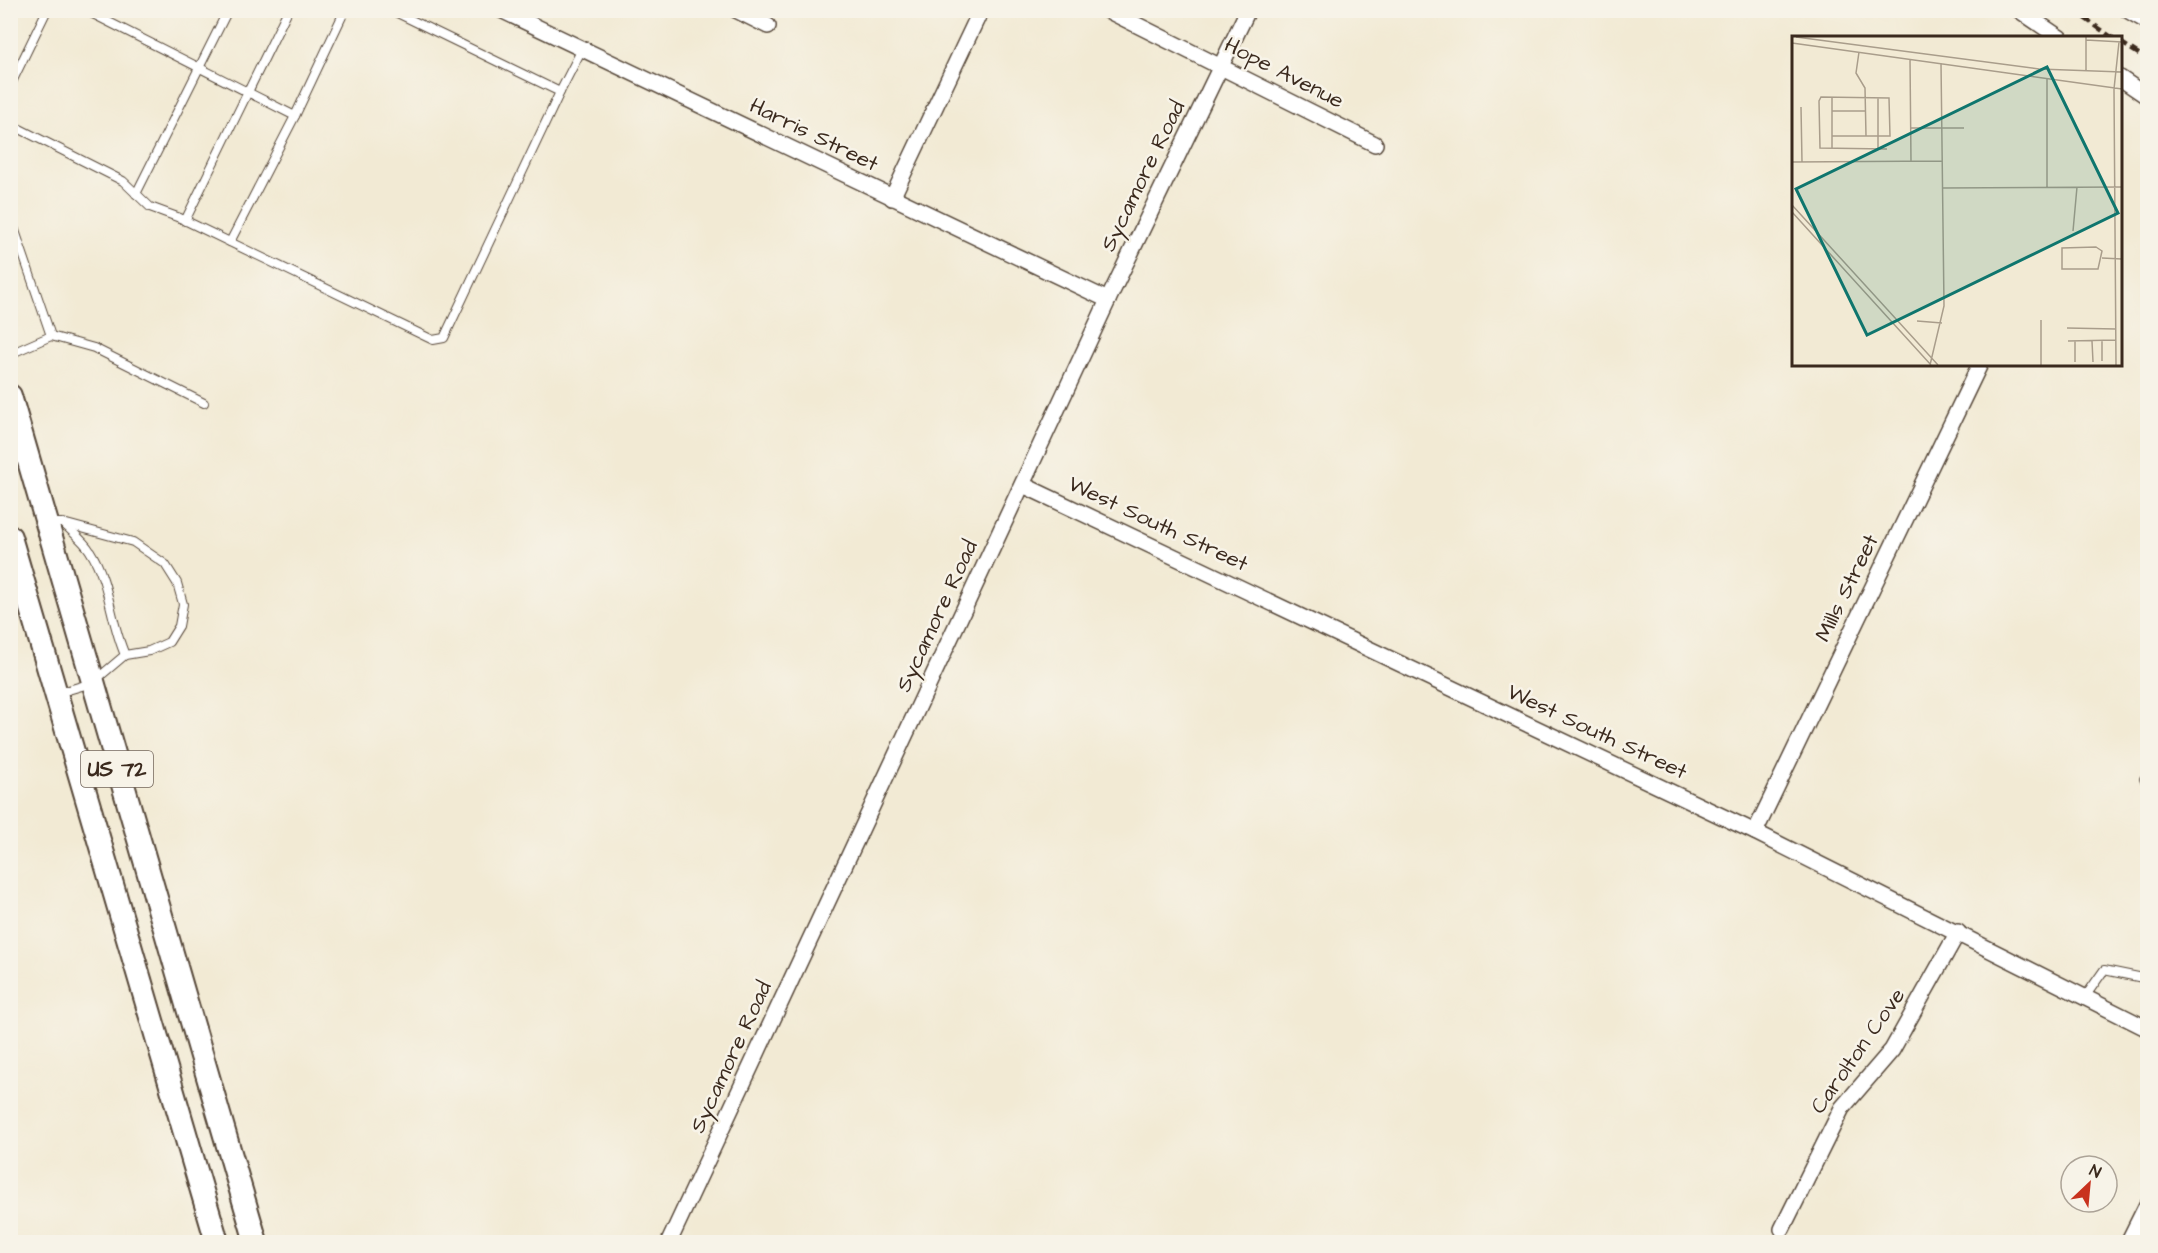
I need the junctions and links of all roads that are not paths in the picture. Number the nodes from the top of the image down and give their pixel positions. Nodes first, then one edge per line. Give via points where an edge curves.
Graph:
1 (47, 10) edge
2 (85, 10) edge
3 (228, 10) edge
4 (288, 10) edge
5 (345, 10) edge
6 (391, 10) edge
7 (501, 10) edge
8 (736, 10) edge
9 (981, 10) edge
10 (1107, 10) edge
11 (1248, 10) edge
12 (2019, 10) edge
13 (2127, 10) edge
14 (2148, 22) edge
15 (768, 26) dead end
16 (2057, 36) edge
17 (582, 49) junction
18 (1222, 66) junction
19 (200, 68) junction
20 (2122, 79) edge
21 (10, 86) edge
22 (247, 92) junction
23 (560, 92) junction
24 (2148, 97) edge
25 (295, 116) junction
26 (10, 124) edge
27 (1376, 144) dead end
28 (136, 194) junction
29 (892, 198) junction
30 (10, 216) edge
31 (184, 220) junction
32 (230, 242) junction
33 (1108, 300) junction
34 (51, 336) junction
35 (10, 354) edge
36 (1979, 366) edge
37 (10, 396) edge
38 (204, 403) dead end
39 (1023, 485) junction
40 (56, 523) junction
41 (10, 537) edge
42 (125, 655) junction
43 (92, 683) junction
44 (57, 694) junction
45 (1755, 832) junction
46 (1958, 933) junction
47 (2148, 979) edge
48 (2085, 997) junction
49 (2148, 1029) edge
50 (206, 1075) junction
51 (171, 1084) junction
52 (2148, 1206) edge
53 (1782, 1229) dead end
54 (217, 1242) edge
55 (256, 1242) edge
56 (669, 1242) edge
57 (2130, 1242) edge

1 - 21 lane
2 - 19 lane
3 - 19 lane
4 - 22 lane
5 - 25 lane
6 - 23 lane
7 - 17 street, Harris Street
8 - 15 street
9 - 29 street
10 - 18 street, Hope Avenue
11 - 18 street, Sycamore Road
12 - 16 street
13 - 14 street
17 - 23 lane
17 - 29 street, Harris Street
18 - 27 street, Hope Avenue
18 - 33 street, Sycamore Road
19 - 22 lane
19 - 28 lane
20 - 24 street
22 - 25 lane
22 - 31 lane
23 - 32 lane via 444,338 434,340
25 - 32 lane
26 - 28 lane via 123,181
28 - 31 lane via 150,207
29 - 33 street, Harris Street
30 - 34 lane
31 - 32 lane
33 - 39 street, Sycamore Road
34 - 35 lane
34 - 38 lane via 94,348
36 - 45 street, Mills Street
37 - 40 main road, US 72
39 - 45 street, West South Street
39 - 56 street, Sycamore Road
40 - 42 lane via 90,550 105,583
40 - 42 lane via 133,542 165,564 177,583 183,604 179,627 169,642
40 - 43 main road, US 72
41 - 44 main road, US 72
42 - 43 lane
43 - 44 lane
43 - 50 main road, US 72
44 - 51 main road, US 72
45 - 46 street, West South Street
46 - 48 street, West South Street
46 - 53 street, Carolton Cove via 1892,1050 1842,1108
47 - 48 lane via 2103,970
48 - 49 street, West South Street
50 - 51 main road
50 - 55 main road, US 72
51 - 54 main road, US 72
52 - 57 street

